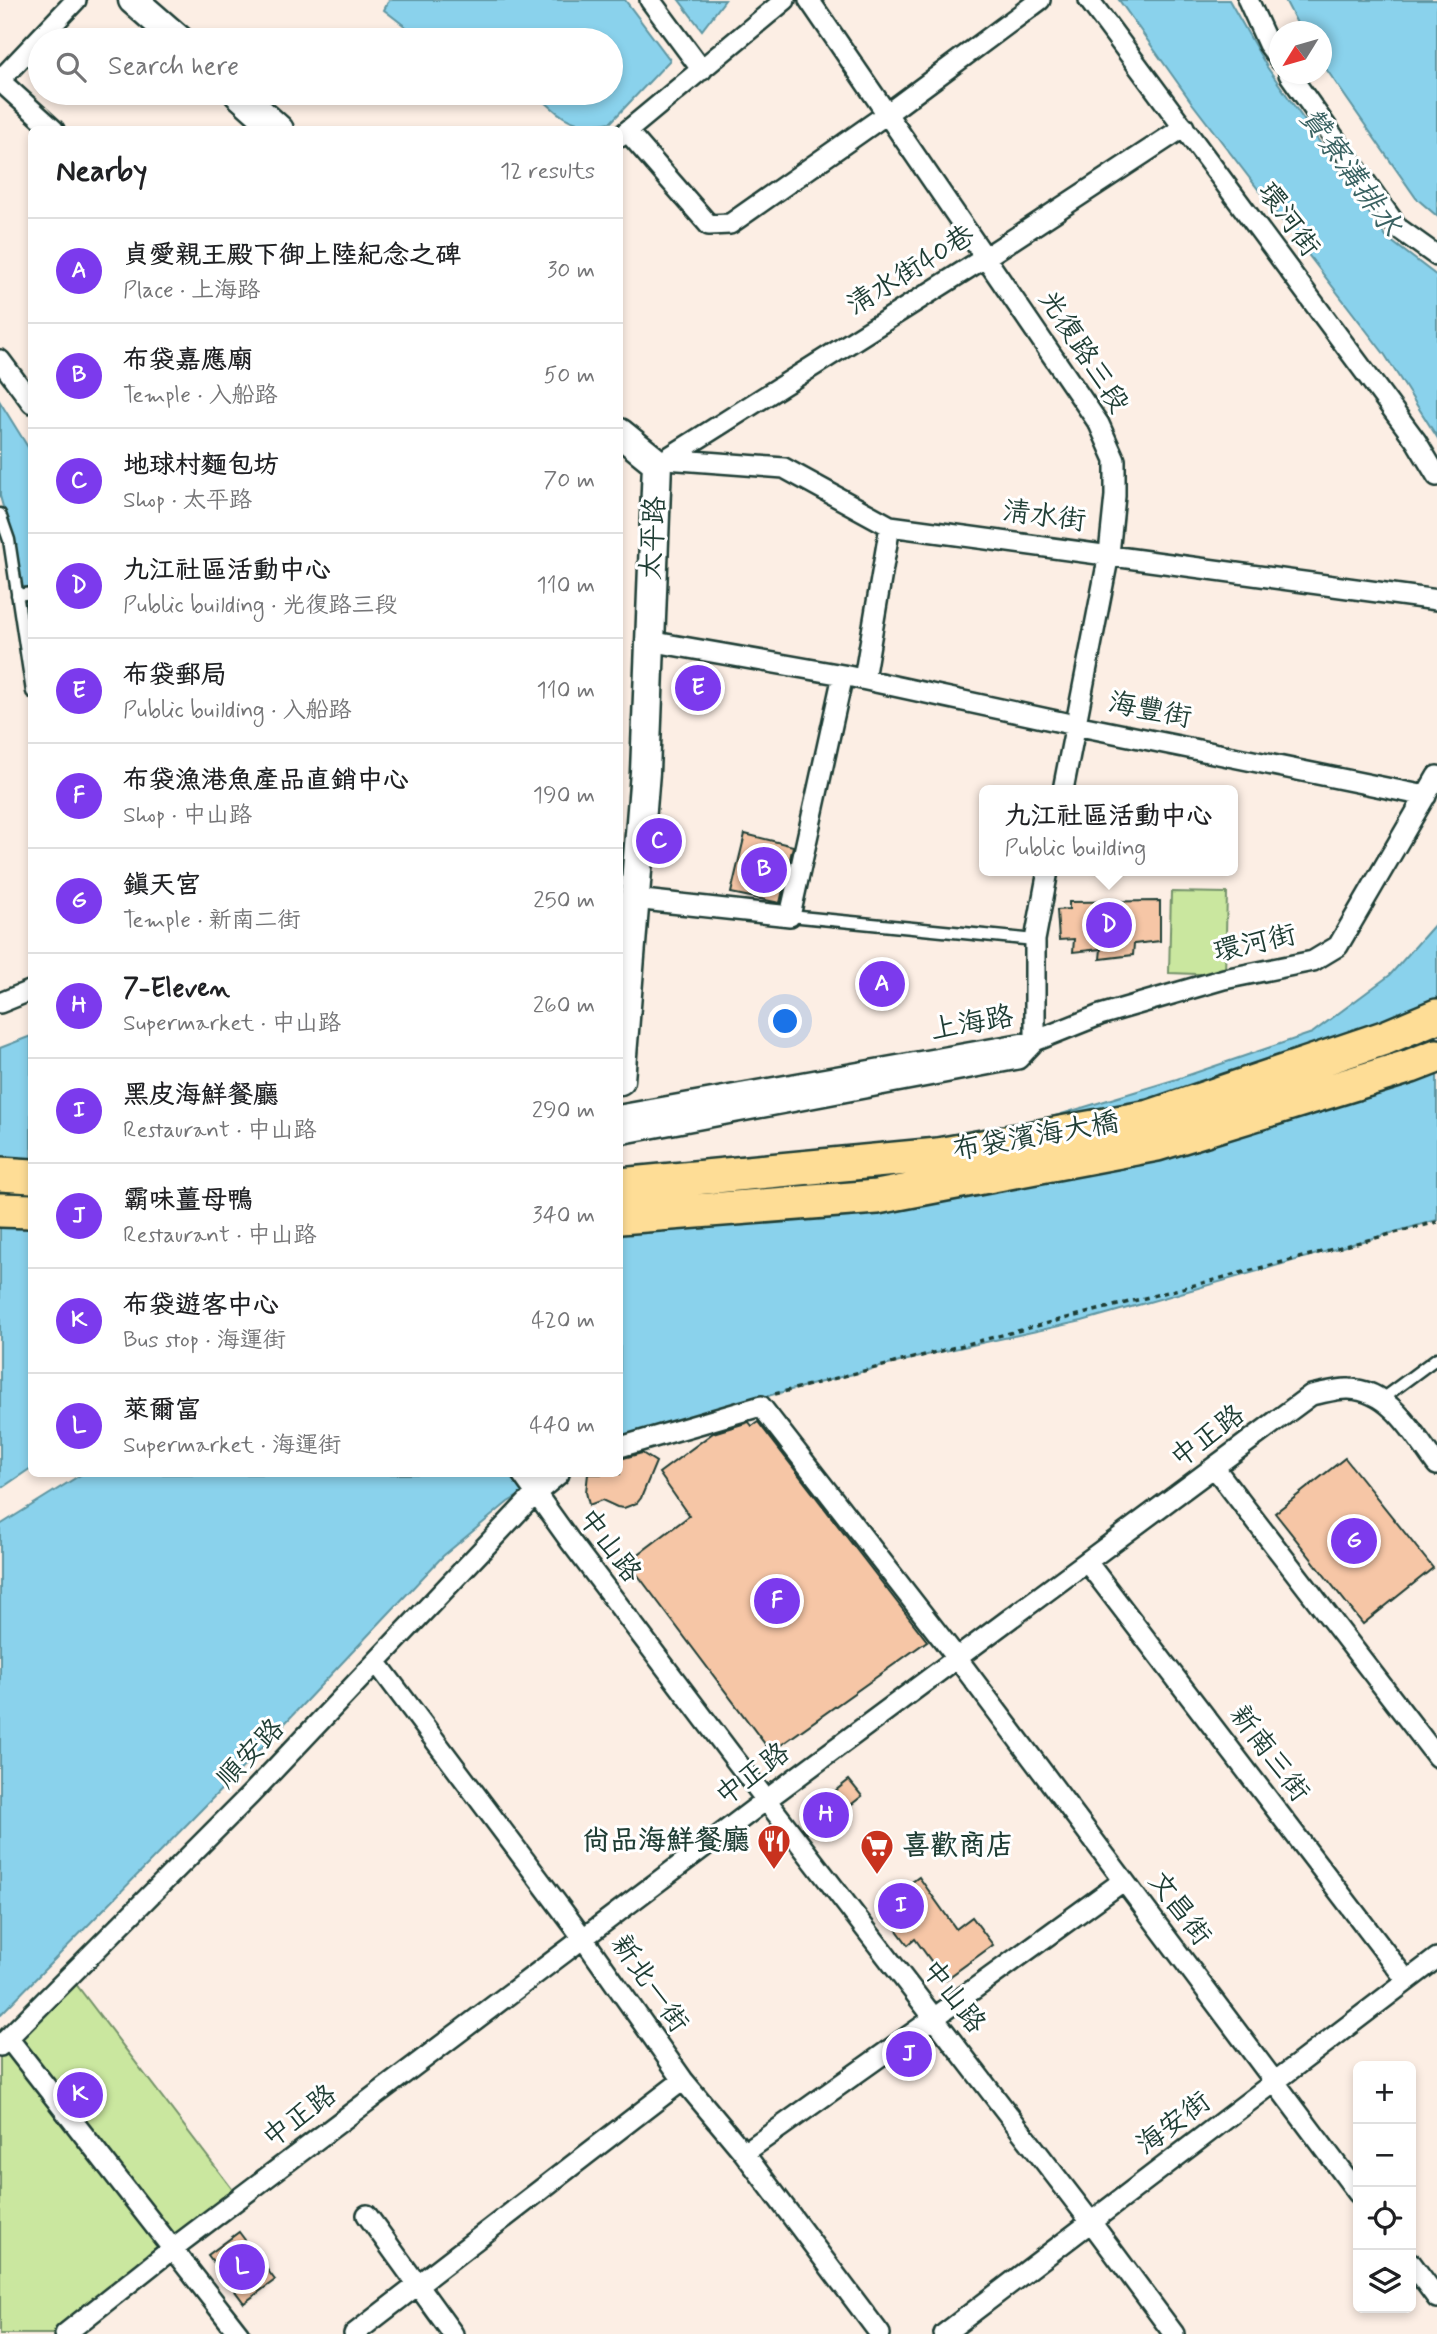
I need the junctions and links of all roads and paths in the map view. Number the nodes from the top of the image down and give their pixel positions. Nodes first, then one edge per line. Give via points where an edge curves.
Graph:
1 (76, 0) edge
2 (133, 0) edge
3 (650, 0) edge
4 (785, 0) edge
5 (809, 0) edge
6 (1040, 0) edge
7 (1089, 0) edge
8 (1248, 0) edge
9 (49, 28) edge
10 (164, 28) edge
11 (1269, 45) edge
12 (28, 51) edge
13 (702, 70) junction
14 (0, 80) edge
15 (1296, 84) edge
16 (251, 105) edge
17 (888, 113) junction
18 (50, 126) edge
19 (274, 126) edge
20 (1184, 127) junction
21 (623, 134) edge
22 (1437, 256) edge
23 (986, 257) junction
24 (0, 360) edge
25 (28, 398) edge
26 (623, 435) edge
27 (662, 461) junction
28 (1437, 476) edge
29 (0, 514) edge
30 (890, 526) junction
31 (1109, 554) junction
32 (28, 594) edge
33 (17, 595) junction
34 (1437, 600) edge
35 (649, 641) junction
36 (28, 665) edge
37 (843, 674) junction
38 (864, 679) junction
39 (1075, 725) junction
40 (1437, 776) edge
41 (1064, 785) edge
42 (1426, 796) junction
43 (1047, 876) edge
44 (630, 889) edge
45 (790, 916) junction
46 (1035, 940) junction
47 (1437, 1016) edge
48 (623, 1023) edge
49 (1035, 1041) junction
50 (1437, 1056) edge
51 (623, 1114) edge
52 (623, 1133) edge
53 (0, 1174) edge
54 (28, 1176) edge
55 (623, 1185) edge
56 (0, 1210) edge
57 (28, 1211) edge
58 (623, 1217) edge
59 (1437, 1222) edge
60 (1437, 1358) edge
61 (1383, 1398) junction
62 (761, 1406) junction
63 (623, 1446) edge
64 (1437, 1465) edge
65 (1214, 1467) junction
66 (524, 1477) edge
67 (555, 1477) edge
68 (535, 1494) junction
69 (1087, 1562) junction
70 (957, 1658) junction
71 (377, 1663) junction
72 (1437, 1757) edge
73 (766, 1800) junction
74 (1123, 1881) junction
75 (583, 1938) junction
76 (1437, 1958) edge
77 (1407, 1981) junction
78 (934, 2018) junction
79 (4, 2042) edge
80 (683, 2080) junction
81 (1275, 2082) junction
82 (744, 2152) junction
83 (1354, 2187) edge
84 (367, 2215) dead end
85 (1091, 2222) junction
86 (172, 2249) junction
87 (1416, 2270) edge
88 (416, 2285) junction
89 (1437, 2298) edge
90 (65, 2334) edge
91 (239, 2334) edge
92 (354, 2334) edge
93 (453, 2334) edge
94 (880, 2334) edge
95 (944, 2334) edge
96 (1174, 2334) edge

1 - 9 street
2 - 10 main road
3 - 13 street
4 - 13 street
5 - 17 street, 光復路三段
6 - 17 street
7 - 20 street, 環河街
8 - 11 street
12 - 14 street
13 - 21 street
14 - 18 street
15 - 22 street via 1398,228
16 - 19 main road
17 - 21 street via 730,224 709,226
17 - 23 street, 光復路三段
20 - 23 street, 清水街40巷
20 - 28 street, 環河街 via 1416,441
23 - 27 street, 清水街40巷
23 - 31 street, 光復路三段 via 1099,424 1115,460
24 - 25 street
26 - 27 main road, 太平路
27 - 30 street, 清水街 via 784,468
27 - 35 main road, 太平路
29 - 33 lane
30 - 31 street, 清水街
30 - 38 street
31 - 34 street, 清水街
31 - 39 street, 光復路三段
32 - 33 lane
33 - 36 lane
35 - 37 street, 海豐街
35 - 44 main road, 太平路 via 645,772
37 - 38 street, 海豐街
37 - 45 street
38 - 39 street, 海豐街
39 - 41 street, 光復路三段
39 - 42 street, 海豐街
40 - 42 street, 環河街
42 - 49 street, 環河街 via 1338,946 1313,961 1212,982 1100,1015
43 - 46 street
44 - 45 street
44 - 48 main road, 太平路
45 - 46 lane
46 - 49 street
47 - 55 highway, 布袋濱海大橋 via 1150,1116 938,1155
49 - 51 street, 上海路
49 - 52 street, 上海路 via 1018,1059
50 - 58 highway, 布袋濱海大橋 via 1144,1147 877,1197
53 - 54 highway
56 - 57 highway
59 - 62 path via 771,1395
60 - 61 lane
61 - 64 street
61 - 65 street, 中正路 via 1350,1388 1311,1395
62 - 63 street
62 - 70 street, 文昌街
65 - 69 street, 中正路
65 - 72 street
66 - 68 street, 中山路
67 - 68 street, 順安路
68 - 71 street, 順安路
68 - 73 street, 中山路
69 - 70 street, 中正路
69 - 77 street, 新南三街
70 - 73 street, 中正路
70 - 74 street, 文昌街
71 - 75 street, 新北一街
71 - 79 street, 順安路
73 - 75 street, 中正路
73 - 78 street, 中山路
74 - 78 street
74 - 81 street, 文昌街
75 - 80 street, 新北一街
75 - 86 street, 中正路
76 - 77 street, 海安街
77 - 81 street, 海安街
78 - 82 street
78 - 85 street, 中山路
79 - 86 street
80 - 82 street, 新北一街
80 - 88 street
81 - 83 street, 文昌街
81 - 85 street, 海安街
82 - 94 street, 新北一街
84 - 88 street
85 - 95 street, 海安街
85 - 96 street, 中山路
86 - 90 street, 中正路
86 - 91 street
87 - 89 street
88 - 92 street
88 - 93 street

